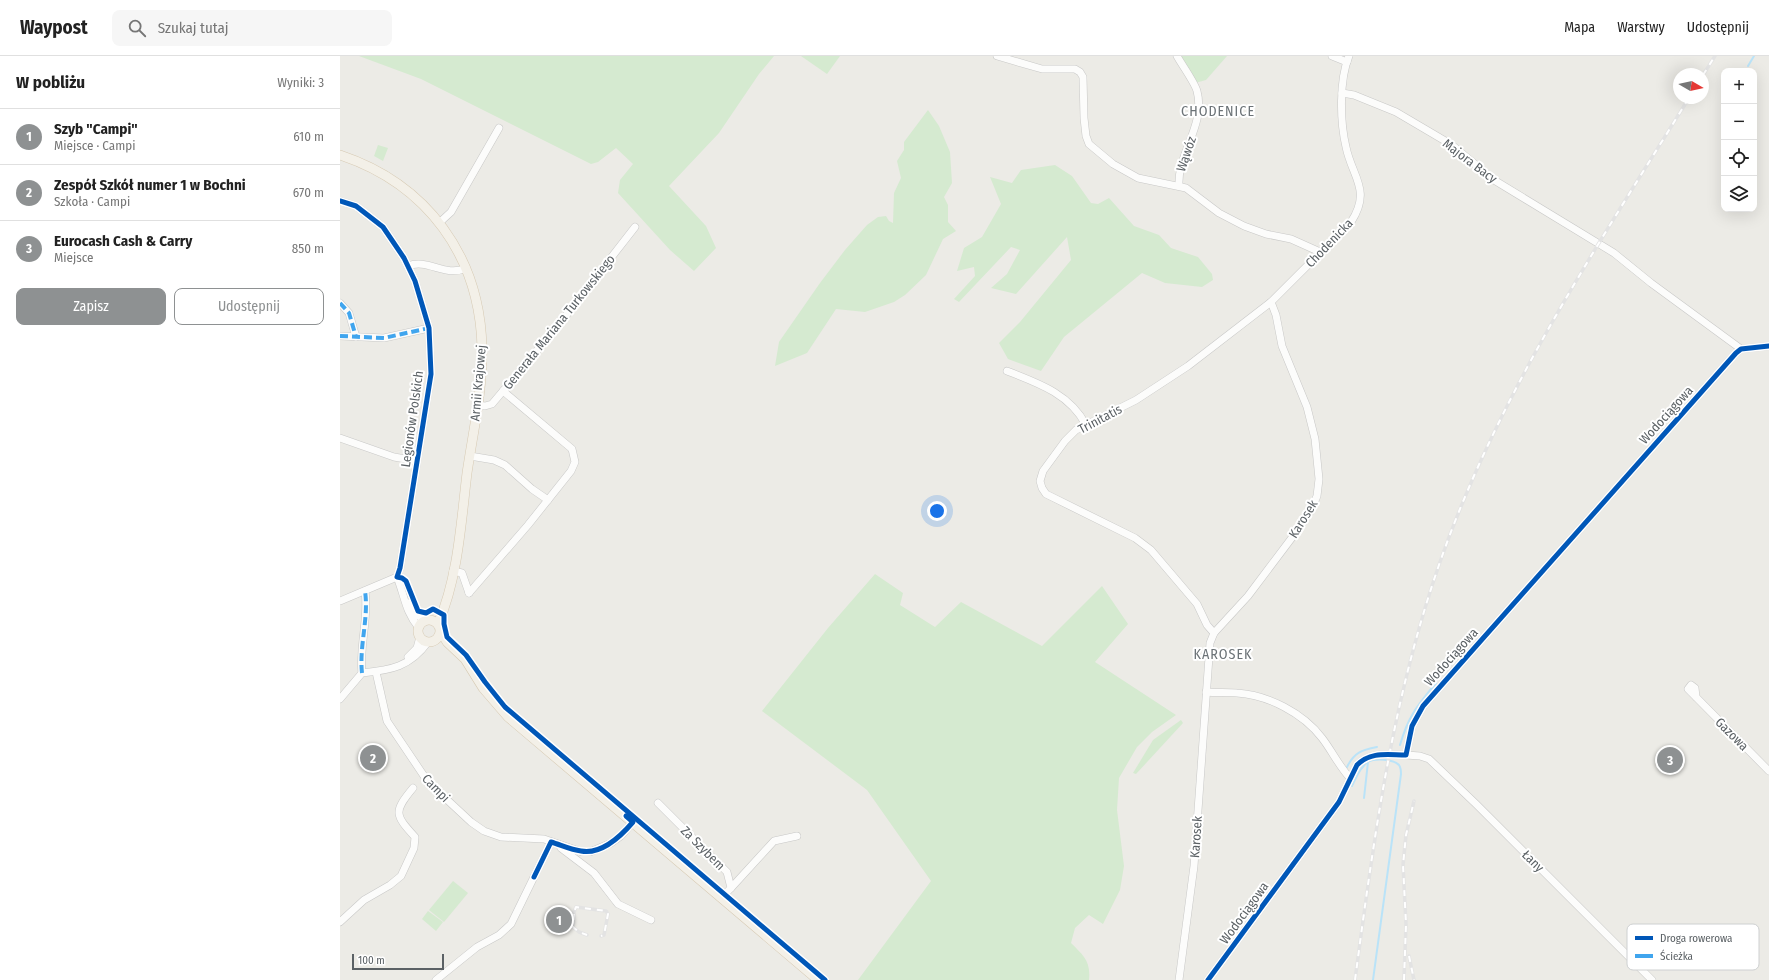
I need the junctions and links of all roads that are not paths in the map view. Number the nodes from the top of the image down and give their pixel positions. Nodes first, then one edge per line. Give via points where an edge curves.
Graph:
1 (997, 56) edge
2 (1177, 56) edge
3 (1332, 56) edge
4 (1348, 59) edge
5 (1342, 92) junction
6 (498, 128) dead end
7 (340, 155) edge
8 (1179, 186) junction
9 (340, 201) edge
10 (440, 223) junction
11 (635, 228) dead end
12 (1320, 252) junction
13 (408, 266) junction
14 (466, 268) junction
15 (340, 302) edge
16 (1271, 302) junction
17 (429, 328) junction
18 (340, 336) edge
19 (356, 337) junction
20 (1769, 346) edge
21 (1741, 349) junction
22 (1007, 371) dead end
23 (503, 391) junction
24 (477, 405) junction
25 (1086, 425) junction
26 (340, 438) edge
27 (470, 456) junction
28 (417, 461) junction
29 (548, 500) junction
30 (453, 574) junction
31 (397, 578) junction
32 (365, 591) junction
33 (403, 594) junction
34 (340, 601) edge
35 (434, 624) junction
36 (419, 632) junction
37 (1214, 633) junction
38 (430, 642) junction
39 (396, 667) junction
40 (472, 671) junction
41 (376, 672) junction
42 (362, 673) junction
43 (1206, 692) junction
44 (1696, 697) dead end
45 (340, 699) edge
46 (1406, 755) junction
47 (1769, 771) edge
48 (1350, 778) junction
49 (414, 788) dead end
50 (658, 803) dead end
51 (633, 822) junction
52 (797, 836) dead end
53 (553, 842) junction
54 (731, 888) junction
55 (721, 898) junction
56 (651, 920) dead end
57 (340, 922) edge
58 (1627, 955) edge
59 (1642, 970) edge
60 (436, 980) edge
61 (818, 980) edge
62 (1179, 980) edge
63 (1208, 980) edge
64 (1652, 980) edge

1 - 8 street via 1042,69 1075,69 1080,72 1083,77 1084,118 1089,144 1113,164 1138,178
2 - 8 street, Wąwóz via 1197,90 1198,103 1196,126 1178,173
3 - 4 street
4 - 5 street, Chodenicka
5 - 12 street, Chodenicka via 1344,140 1360,187 1360,206 1351,222
5 - 21 street, Majora Bacy via 1354,94 1396,112 1452,145 1494,180 1624,261 1651,284
6 - 10 street via 451,212
7 - 10 main road, Armii Krajowej via 379,171 396,182
8 - 12 street via 1244,226 1291,239
9 - 13 street, Legionów Polskich via 356,206 383,227
10 - 14 main road, Armii Krajowej
11 - 23 street, Generała Mariana Turkowskiego
12 - 16 street, Chodenicka
13 - 14 street via 423,264 448,272
13 - 17 street, Legionów Polskich via 422,301
14 - 24 main road, Armii Krajowej via 473,285 481,334 482,364
15 - 19 street via 349,313
16 - 25 street, Trinitatis via 1157,388
16 - 37 street, Karosek via 1282,346 1307,407 1315,439 1318,496 1300,527 1248,596
17 - 19 street via 384,338
17 - 28 street, Legionów Polskich via 431,374
18 - 19 street
20 - 21 street
21 - 46 street, Wodociągowa via 1422,706 1412,726
22 - 25 street via 1056,392 1073,406
23 - 24 street, Generała Mariana Turkowskiego via 492,404
23 - 29 street via 572,448 574,462 571,471
24 - 27 main road, Armii Krajowej
25 - 37 street, Trinitatis via 1072,434 1051,458 1040,480 1042,488 1046,494 1135,538 1151,550 1197,604
26 - 28 street via 394,457
27 - 29 street via 494,460 505,465
27 - 30 main road, Armii Krajowej
28 - 31 street, Legionów Polskich
29 - 30 street via 469,593 462,573
30 - 35 main road, Armii Krajowej via 445,608
31 - 32 street
31 - 33 street
32 - 34 street
32 - 42 street
33 - 35 street via 415,614
33 - 36 street via 406,609
35 - 36 main road via 422,623
35 - 38 main road via 437,640
35 - 40 main road via 447,642 465,659
36 - 38 main road
36 - 39 street via 419,643 414,652
37 - 43 street, Karosek via 1210,643
38 - 39 street via 413,660
38 - 40 main road via 443,646
39 - 41 street
40 - 51 main road via 508,717
41 - 42 street
41 - 53 street, Campi via 387,721 428,782 484,831 501,837 544,839
42 - 45 street
43 - 48 street via 1251,695 1294,713 1305,720 1322,738
43 - 62 street, Karosek via 1194,866
44 - 47 street, Gazowa
46 - 48 street, Wodociągowa via 1380,754 1367,757 1357,765
46 - 58 street, Łany via 1428,759
48 - 63 street, Wodociągowa via 1330,816
49 - 57 street via 400,804 399,810 400,820 415,838 414,848 401,876 390,886 364,900
50 - 54 street, Za Szybem via 727,872
51 - 53 street, Campi via 621,836 598,850 582,852
51 - 55 main road
52 - 54 street via 774,841
53 - 56 street via 594,873 618,904
53 - 60 street via 511,924
54 - 55 street
55 - 61 main road
59 - 64 street, Łany

